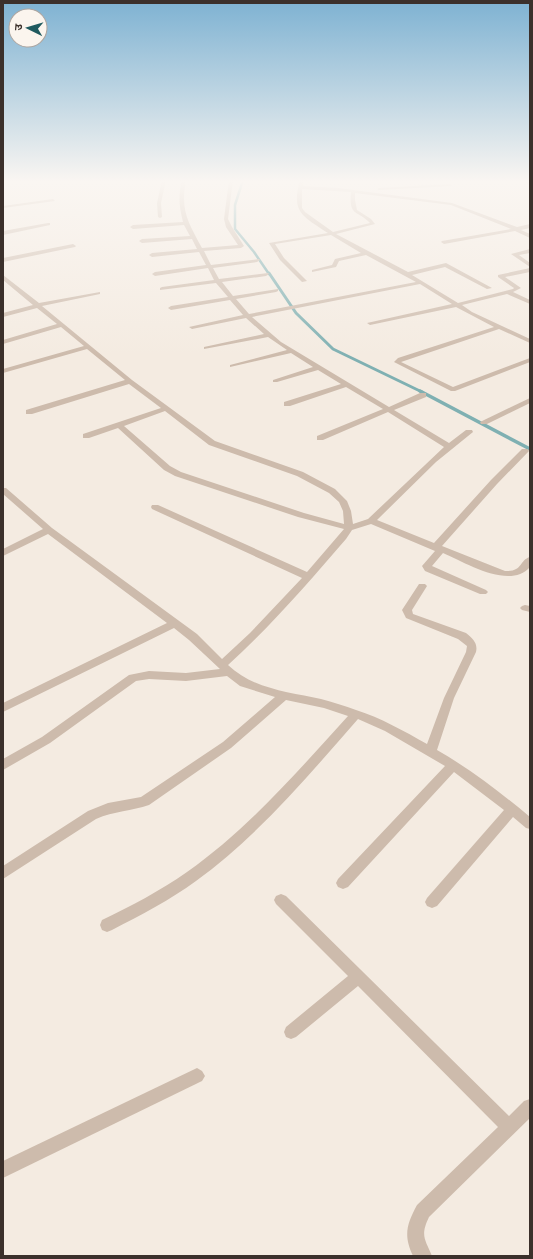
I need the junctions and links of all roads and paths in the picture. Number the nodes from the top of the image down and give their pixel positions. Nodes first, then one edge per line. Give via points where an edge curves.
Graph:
1 (171, 239) edge
2 (194, 239) edge
3 (236, 239) edge
4 (301, 239) edge
5 (342, 239) edge
6 (462, 239) edge
7 (142, 241) dead end
8 (444, 242) dead end
9 (73, 246) dead end
10 (200, 251) junction
11 (530, 251) edge
12 (367, 253) junction
13 (152, 255) dead end
14 (3, 260) edge
15 (258, 260) dead end
16 (530, 265) edge
17 (209, 266) junction
18 (530, 270) edge
19 (314, 271) dead end
20 (155, 274) dead end
21 (266, 274) dead end
22 (408, 274) junction
23 (3, 277) edge
24 (217, 280) junction
25 (304, 281) dead end
26 (422, 282) junction
27 (7, 283) edge
28 (489, 288) dead end
29 (162, 289) dead end
30 (276, 290) dead end
31 (508, 292) junction
32 (98, 293) dead end
33 (231, 297) junction
34 (530, 302) edge
35 (39, 305) junction
36 (457, 305) junction
37 (171, 308) dead end
38 (3, 315) edge
39 (248, 317) junction
40 (370, 323) dead end
41 (62, 325) junction
42 (192, 327) dead end
43 (499, 327) junction
44 (268, 335) junction
45 (530, 341) edge
46 (3, 342) edge
47 (88, 347) junction
48 (206, 348) dead end
49 (292, 351) junction
50 (530, 360) edge
51 (232, 366) dead end
52 (320, 368) junction
53 (3, 371) edge
54 (130, 381) junction
55 (275, 381) dead end
56 (347, 384) junction
57 (424, 395) dead end
58 (530, 400) edge
59 (287, 404) dead end
60 (165, 409) junction
61 (388, 410) junction
62 (29, 412) dead end
63 (484, 422) dead end
64 (119, 425) junction
65 (469, 432) dead end
66 (86, 436) dead end
67 (320, 438) dead end
68 (448, 446) junction
69 (525, 451) dead end
70 (3, 490) edge
71 (155, 507) dead end
72 (371, 521) junction
73 (349, 528) junction
74 (49, 530) junction
75 (438, 549) junction
76 (3, 553) edge
77 (530, 560) edge
78 (308, 576) junction
79 (422, 586) dead end
80 (483, 592) dead end
81 (175, 623) junction
82 (225, 669) junction
83 (284, 695) junction
84 (3, 708) edge
85 (356, 714) junction
86 (430, 752) junction
87 (3, 765) edge
88 (453, 765) junction
89 (512, 810) junction
90 (530, 824) edge
91 (3, 873) edge
92 (343, 884) dead end
93 (281, 900) dead end
94 (432, 902) dead end
95 (107, 925) dead end
96 (358, 977) junction
97 (291, 1032) dead end
98 (197, 1076) dead end
99 (530, 1106) edge
100 (509, 1127) junction
101 (3, 1170) edge
102 (423, 1256) edge

1 - 7 street
2 - 10 street
3 - 10 street via 241,246
4 - 25 street via 272,244
5 - 12 street
6 - 8 street
9 - 14 street
10 - 13 street
10 - 17 street
11 - 16 street via 514,254
12 - 19 street via 337,260 334,266
12 - 22 street
15 - 17 street
17 - 20 street
17 - 24 street
18 - 31 street via 500,276 518,288
21 - 24 street
22 - 26 street
22 - 28 street via 446,265
23 - 27 street
24 - 29 street
24 - 33 street
26 - 36 street
26 - 39 street
27 - 35 street
30 - 33 street
31 - 34 street
31 - 36 street
32 - 35 street
33 - 37 street
33 - 39 street
35 - 38 street
35 - 41 street
36 - 40 street
36 - 43 street
39 - 42 street
39 - 44 street
41 - 46 street
41 - 47 street
43 - 45 street
43 - 50 street via 397,362 453,390
44 - 48 street
44 - 49 street
47 - 53 street
47 - 54 street
49 - 51 street
49 - 52 street
52 - 55 street
52 - 56 street
54 - 60 street
54 - 62 street
56 - 59 street
56 - 61 street
57 - 61 street
58 - 63 street
60 - 64 street
60 - 73 street via 225,449 300,474 332,491 343,501
61 - 67 street
61 - 68 street
64 - 66 street
64 - 73 street via 167,468 178,474 301,515
65 - 68 street
68 - 72 street
69 - 75 street via 494,482
70 - 74 street
71 - 78 street
72 - 73 street
72 - 75 street
73 - 78 street
74 - 76 street
74 - 81 street
75 - 77 street via 508,575 520,572
75 - 80 street via 427,566 428,569
78 - 82 street
79 - 86 street via 407,610 410,616 462,636 472,646 449,698
81 - 82 street via 208,650
81 - 84 street
82 - 83 street via 244,683
82 - 87 street via 186,677 149,675 133,678 46,740
83 - 85 street
83 - 91 street via 226,745 145,801 108,808 92,815
85 - 86 street via 389,728
85 - 95 street via 300,776 203,868 161,896
86 - 88 street
88 - 89 street
88 - 92 street
89 - 90 street
89 - 94 street
93 - 96 street
96 - 97 street
96 - 100 street
98 - 101 street
99 - 100 street
100 - 102 street via 423,1211 416,1223 415,1236

